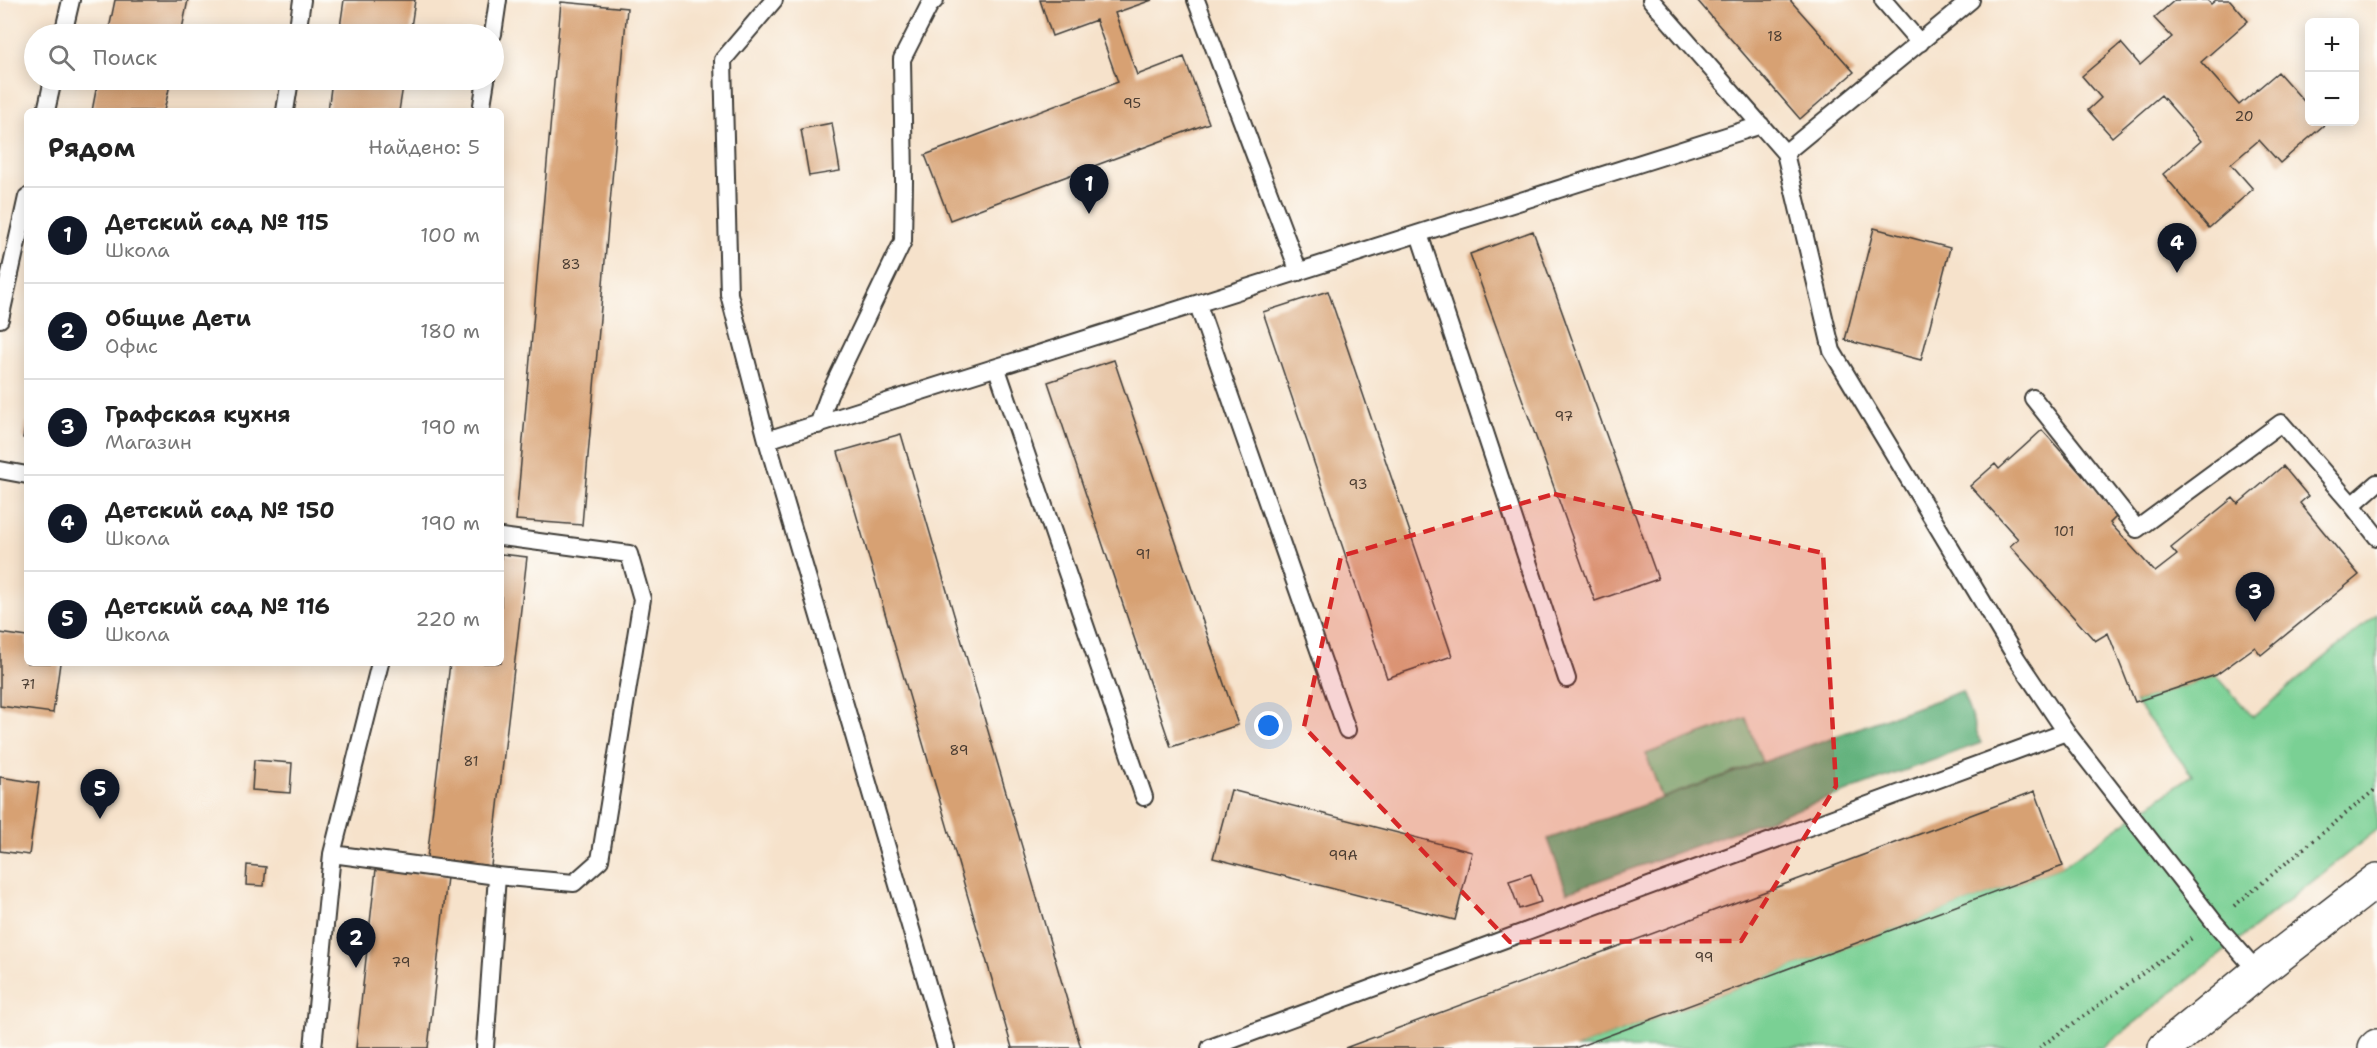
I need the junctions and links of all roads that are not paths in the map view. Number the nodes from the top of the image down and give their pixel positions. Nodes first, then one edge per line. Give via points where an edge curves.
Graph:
1 (71, 0) edge
2 (302, 0) edge
3 (498, 0) edge
4 (774, 0) edge
5 (935, 0) edge
6 (1196, 0) edge
7 (1651, 0) edge
8 (1883, 0) edge
9 (1971, 0) edge
10 (65, 24) edge
11 (298, 24) edge
12 (494, 24) edge
13 (1920, 44) junction
14 (51, 90) edge
15 (288, 90) edge
16 (484, 90) edge
17 (47, 108) edge
18 (285, 108) edge
19 (481, 108) edge
20 (1761, 125) junction
21 (1785, 153) junction
22 (24, 211) edge
23 (1419, 234) junction
24 (1299, 272) junction
25 (1198, 305) junction
26 (0, 319) edge
27 (997, 369) junction
28 (2033, 398) dead end
29 (818, 425) junction
30 (768, 440) junction
31 (0, 470) edge
32 (24, 474) edge
33 (2377, 483) edge
34 (2352, 505) junction
35 (504, 537) edge
36 (2377, 537) edge
37 (379, 666) edge
38 (1567, 679) dead end
39 (1347, 730) dead end
40 (2066, 732) junction
41 (1144, 797) dead end
42 (332, 854) junction
43 (496, 876) junction
44 (2377, 880) edge
45 (2258, 972) junction
46 (313, 1048) edge
47 (485, 1048) edge
48 (946, 1048) edge
49 (1210, 1048) edge
50 (2165, 1048) edge

1 - 10 lane
2 - 11 lane
3 - 12 lane
4 - 30 lane via 723,60 729,294
5 - 29 lane via 902,59 903,241
6 - 24 lane
7 - 20 lane
8 - 13 lane
9 - 13 lane
13 - 21 lane
14 - 17 lane
15 - 18 lane
16 - 19 lane
20 - 21 lane
20 - 23 lane
21 - 40 lane via 1832,351 2017,659
22 - 26 lane
23 - 24 lane
23 - 38 lane
24 - 25 lane
25 - 27 lane
25 - 39 lane
27 - 29 lane
27 - 41 lane
28 - 34 lane via 2137,529 2281,423
29 - 30 lane
30 - 48 lane
31 - 32 lane
33 - 34 lane
34 - 36 lane
35 - 43 lane via 629,554 642,599 600,860 574,883
37 - 42 lane
40 - 45 lane via 2214,922
40 - 49 lane
42 - 43 lane
42 - 46 lane
43 - 47 lane
44 - 45 street
45 - 50 street

